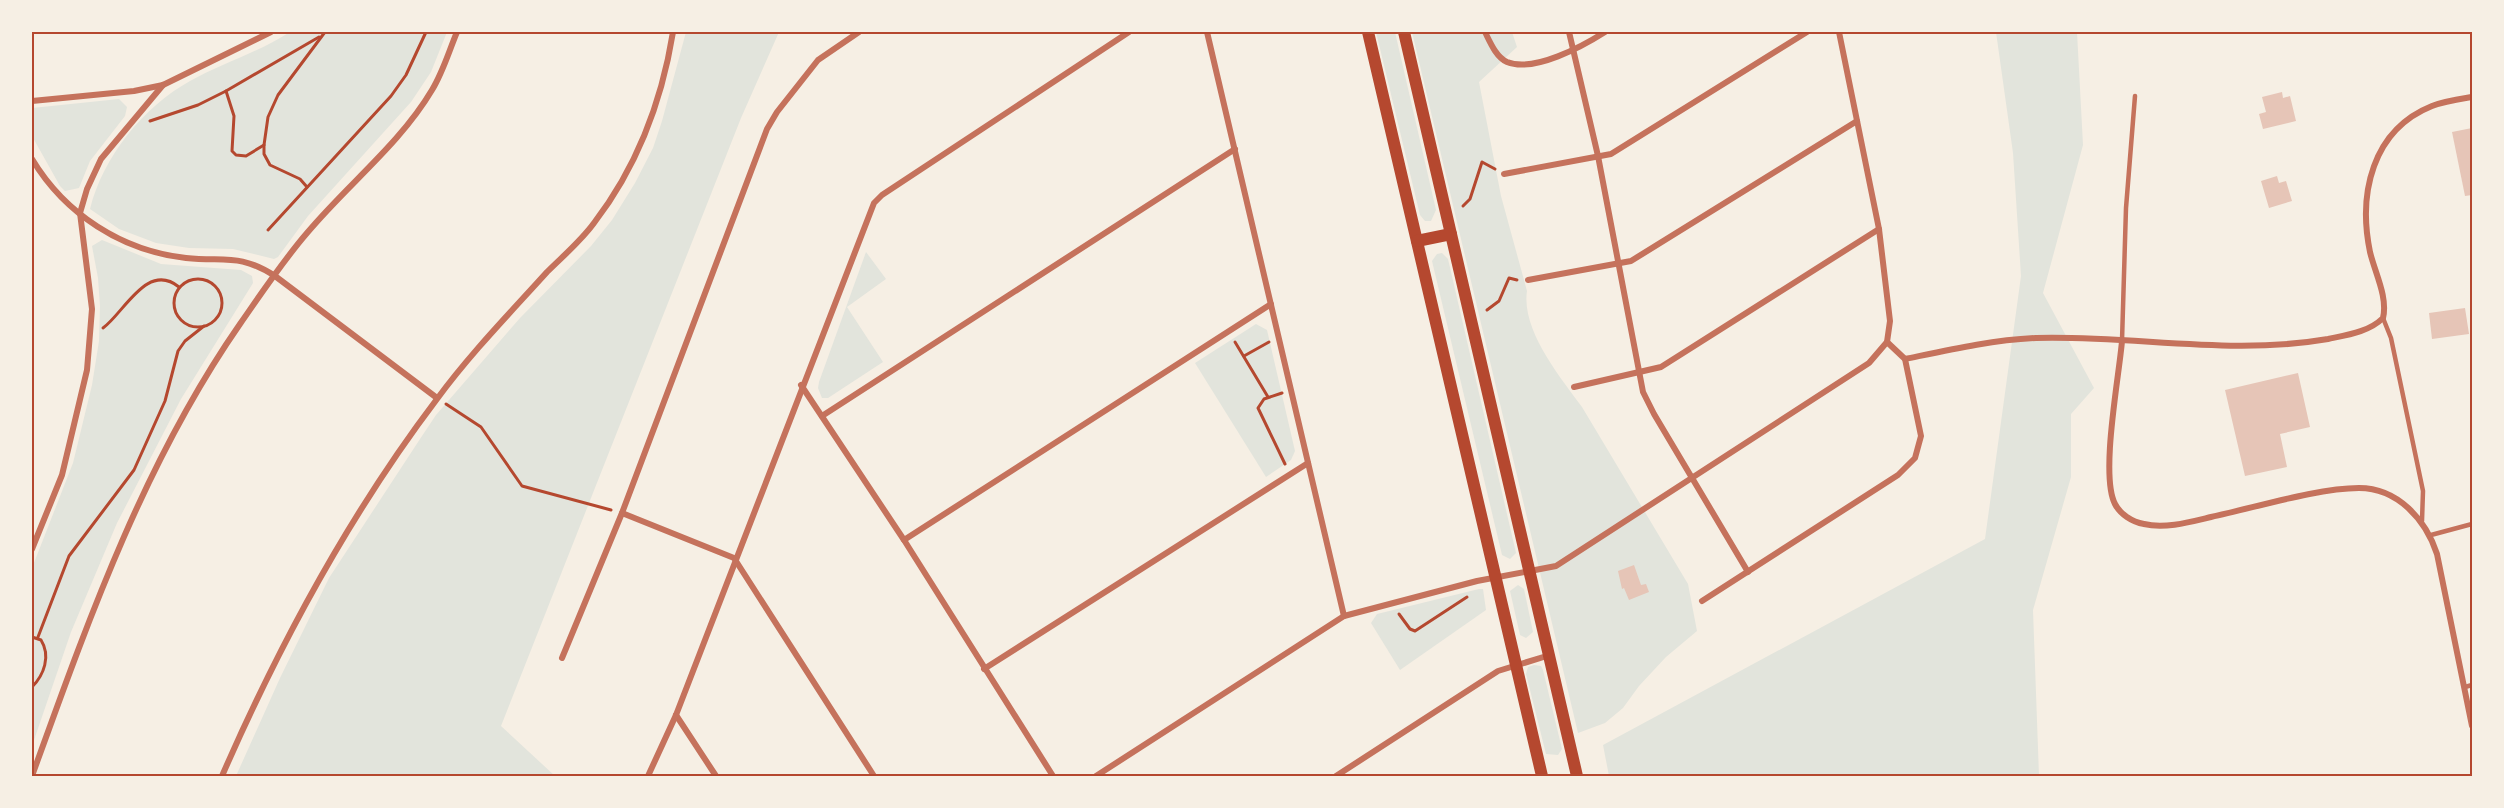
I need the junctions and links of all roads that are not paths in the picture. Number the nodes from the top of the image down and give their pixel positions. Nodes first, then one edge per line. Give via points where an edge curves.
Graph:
1 (271, 32) edge
2 (457, 32) edge
3 (673, 32) edge
4 (858, 32) edge
5 (1129, 32) edge
6 (1207, 32) edge
7 (1368, 32) edge
8 (1404, 32) edge
9 (1485, 32) edge
10 (1569, 32) edge
11 (1605, 32) edge
12 (1807, 32) edge
13 (1839, 32) edge
14 (1575, 51) junction
15 (163, 85) junction
16 (2135, 96) dead end
17 (2472, 97) edge
18 (32, 101) edge
19 (1857, 121) junction
20 (1235, 150) junction
21 (1598, 156) junction
22 (32, 159) edge
23 (1504, 174) road end
24 (80, 213) junction
25 (1879, 230) junction
26 (1451, 234) junction
27 (1417, 241) junction
28 (1618, 264) junction
29 (275, 276) junction
30 (1528, 280) road end
31 (1271, 304) junction
32 (2383, 318) junction
33 (2122, 341) junction
34 (1887, 342) junction
35 (1905, 359) junction
36 (1639, 373) junction
37 (801, 385) junction
38 (1574, 387) dead end
39 (437, 398) junction
40 (822, 416) junction
41 (1308, 462) junction
42 (1692, 477) junction
43 (622, 513) junction
44 (2422, 521) junction
45 (2472, 524) edge
46 (2431, 535) junction
47 (904, 540) junction
48 (32, 549) edge
49 (735, 558) junction
50 (1531, 572) junction
51 (1748, 572) junction
52 (1496, 578) junction
53 (1702, 601) dead end
54 (1344, 616) junction
55 (1551, 655) junction
56 (562, 658) dead end
57 (1516, 664) junction
58 (984, 669) junction
59 (2472, 685) edge
60 (2464, 687) junction
61 (676, 715) junction
62 (2472, 726) edge
63 (1573, 775) edge
64 (32, 777) edge
65 (222, 777) edge
66 (648, 777) edge
67 (716, 777) edge
68 (874, 777) edge
69 (1053, 777) edge
70 (1096, 777) edge
71 (1336, 777) edge
72 (1542, 777) edge

1 - 15 street
2 - 29 street via 441,73 421,107 308,231
3 - 39 street via 663,81 643,139 612,197 593,225 503,320
4 - 43 street via 818,60 767,129
5 - 37 street via 877,198
6 - 20 street
7 - 27 main road
8 - 26 main road
9 - 14 street via 1495,50 1508,62 1528,63
10 - 14 street
11 - 14 street
12 - 21 street via 1611,154
13 - 19 street
14 - 21 street
15 - 18 street
15 - 24 street via 126,126 95,171
16 - 33 lane via 2126,208
17 - 32 street via 2433,106 2411,118 2375,159 2367,185 2366,216 2370,251 2385,308
19 - 25 street
19 - 28 street via 1632,261
20 - 31 street
20 - 40 street
21 - 23 street
21 - 28 street
22 - 24 street via 53,191
24 - 29 street via 110,234 145,249 184,258 239,259
24 - 48 street via 92,309 84,387 62,475
25 - 34 street via 1890,321
25 - 36 street via 1661,367
26 - 27 main road
26 - 50 main road
27 - 52 main road
28 - 30 street
28 - 36 street
29 - 39 street
29 - 64 street via 192,400 121,541 92,609
31 - 41 street
31 - 47 street
32 - 33 street via 2365,330 2343,336 2259,347
32 - 44 lane via 2391,338 2423,491
33 - 35 street via 2037,338
33 - 44 street via 2108,476 2115,505 2130,520 2149,525 2172,524 2360,488 2380,492 2409,508
34 - 35 street
34 - 42 street via 1869,363
35 - 51 street via 1922,436 1915,458 1898,475
36 - 38 street
36 - 42 street via 1654,414
37 - 40 street
37 - 49 street
39 - 65 street via 319,578
40 - 47 street
41 - 54 street
41 - 58 street
42 - 50 street via 1566,561
42 - 51 street
43 - 49 street
43 - 56 street
44 - 46 street
45 - 46 lane
46 - 60 street
47 - 58 street
49 - 61 street
49 - 68 street
50 - 52 street
50 - 55 main road
51 - 53 street
52 - 54 street
52 - 57 main road
54 - 70 street
55 - 57 street
55 - 63 main road
57 - 71 street via 1498,671
57 - 72 main road
58 - 69 street
59 - 60 lane
60 - 62 street
61 - 66 street
61 - 67 street

